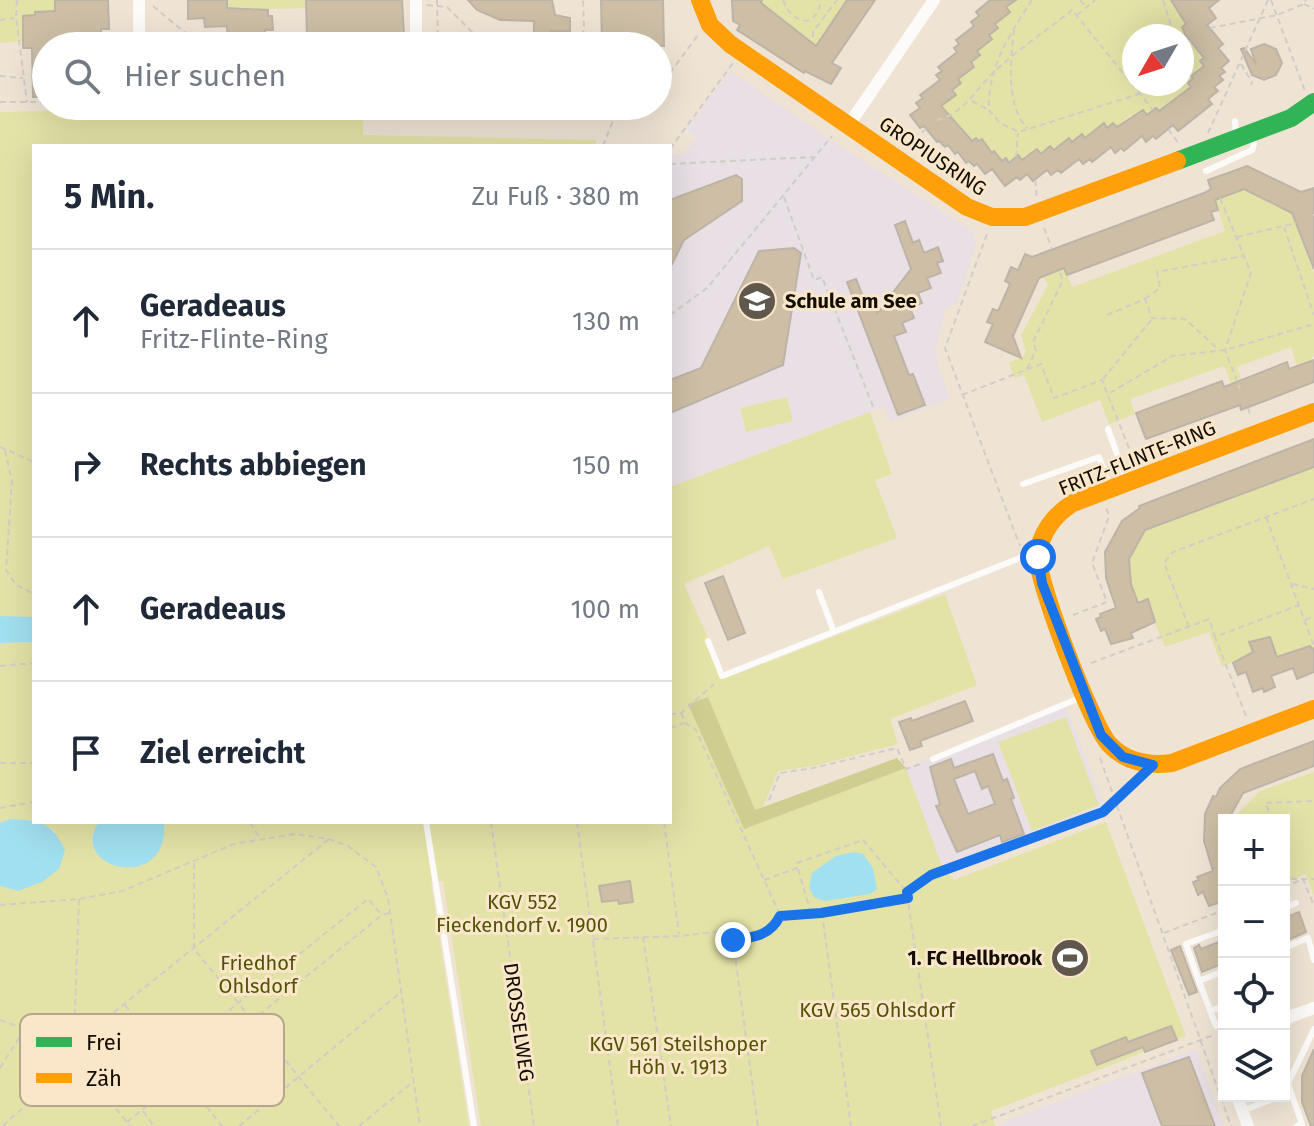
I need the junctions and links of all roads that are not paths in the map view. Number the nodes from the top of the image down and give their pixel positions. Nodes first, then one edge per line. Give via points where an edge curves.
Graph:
1 (139, 0) edge
2 (700, 0) edge
3 (934, 0) edge
4 (416, 2) edge
5 (139, 32) edge
6 (416, 32) edge
7 (1312, 103) edge
8 (846, 124) junction
9 (1241, 131) junction
10 (1206, 171) dead end
11 (1314, 412) edge
12 (1108, 429) dead end
13 (1023, 484) dead end
14 (1120, 485) junction
15 (1039, 551) junction
16 (819, 592) dead end
17 (834, 632) junction
18 (708, 641) dead end
19 (1085, 696) junction
20 (1314, 709) edge
21 (933, 759) road end
22 (426, 824) edge
23 (1296, 903) dead end
24 (1290, 906) edge
25 (1218, 932) edge
26 (1290, 946) edge
27 (1314, 960) edge
28 (1218, 973) edge
29 (1199, 981) junction
30 (1218, 1008) edge
31 (1312, 1009) edge
32 (1210, 1011) junction
33 (1290, 1017) edge
34 (1314, 1028) edge
35 (1218, 1030) road end
36 (1290, 1080) edge
37 (1290, 1090) edge
38 (1239, 1102) edge
39 (1263, 1102) edge
40 (1242, 1111) junction
41 (474, 1126) edge
42 (1248, 1126) edge
43 (1297, 1126) edge

1 - 5 street
2 - 8 street, GROPIUSRING via 719,35
3 - 8 street
4 - 6 street
7 - 9 street, GROPIUSRING via 1297,115
8 - 9 street, GROPIUSRING via 980,213 1014,219 1199,152
9 - 10 lane via 1254,144 1252,150
11 - 14 street, FRITZ-FLINTE-RING
12 - 14 lane
13 - 14 lane via 1099,457
14 - 15 street, FRITZ-FLINTE-RING via 1057,515
15 - 17 lane
15 - 19 street via 1040,577
16 - 17 lane
17 - 18 lane via 722,676
19 - 20 street via 1109,745 1129,759 1153,765 1172,763
19 - 21 lane
22 - 41 lane
23 - 24 lane
25 - 29 lane via 1186,944
26 - 27 lane via 1308,938
28 - 29 lane
29 - 32 lane
30 - 32 lane
31 - 33 street
31 - 34 lane
32 - 35 lane
34 - 36 lane
37 - 43 lane via 1302,1124
38 - 40 street
39 - 40 lane
40 - 42 street

